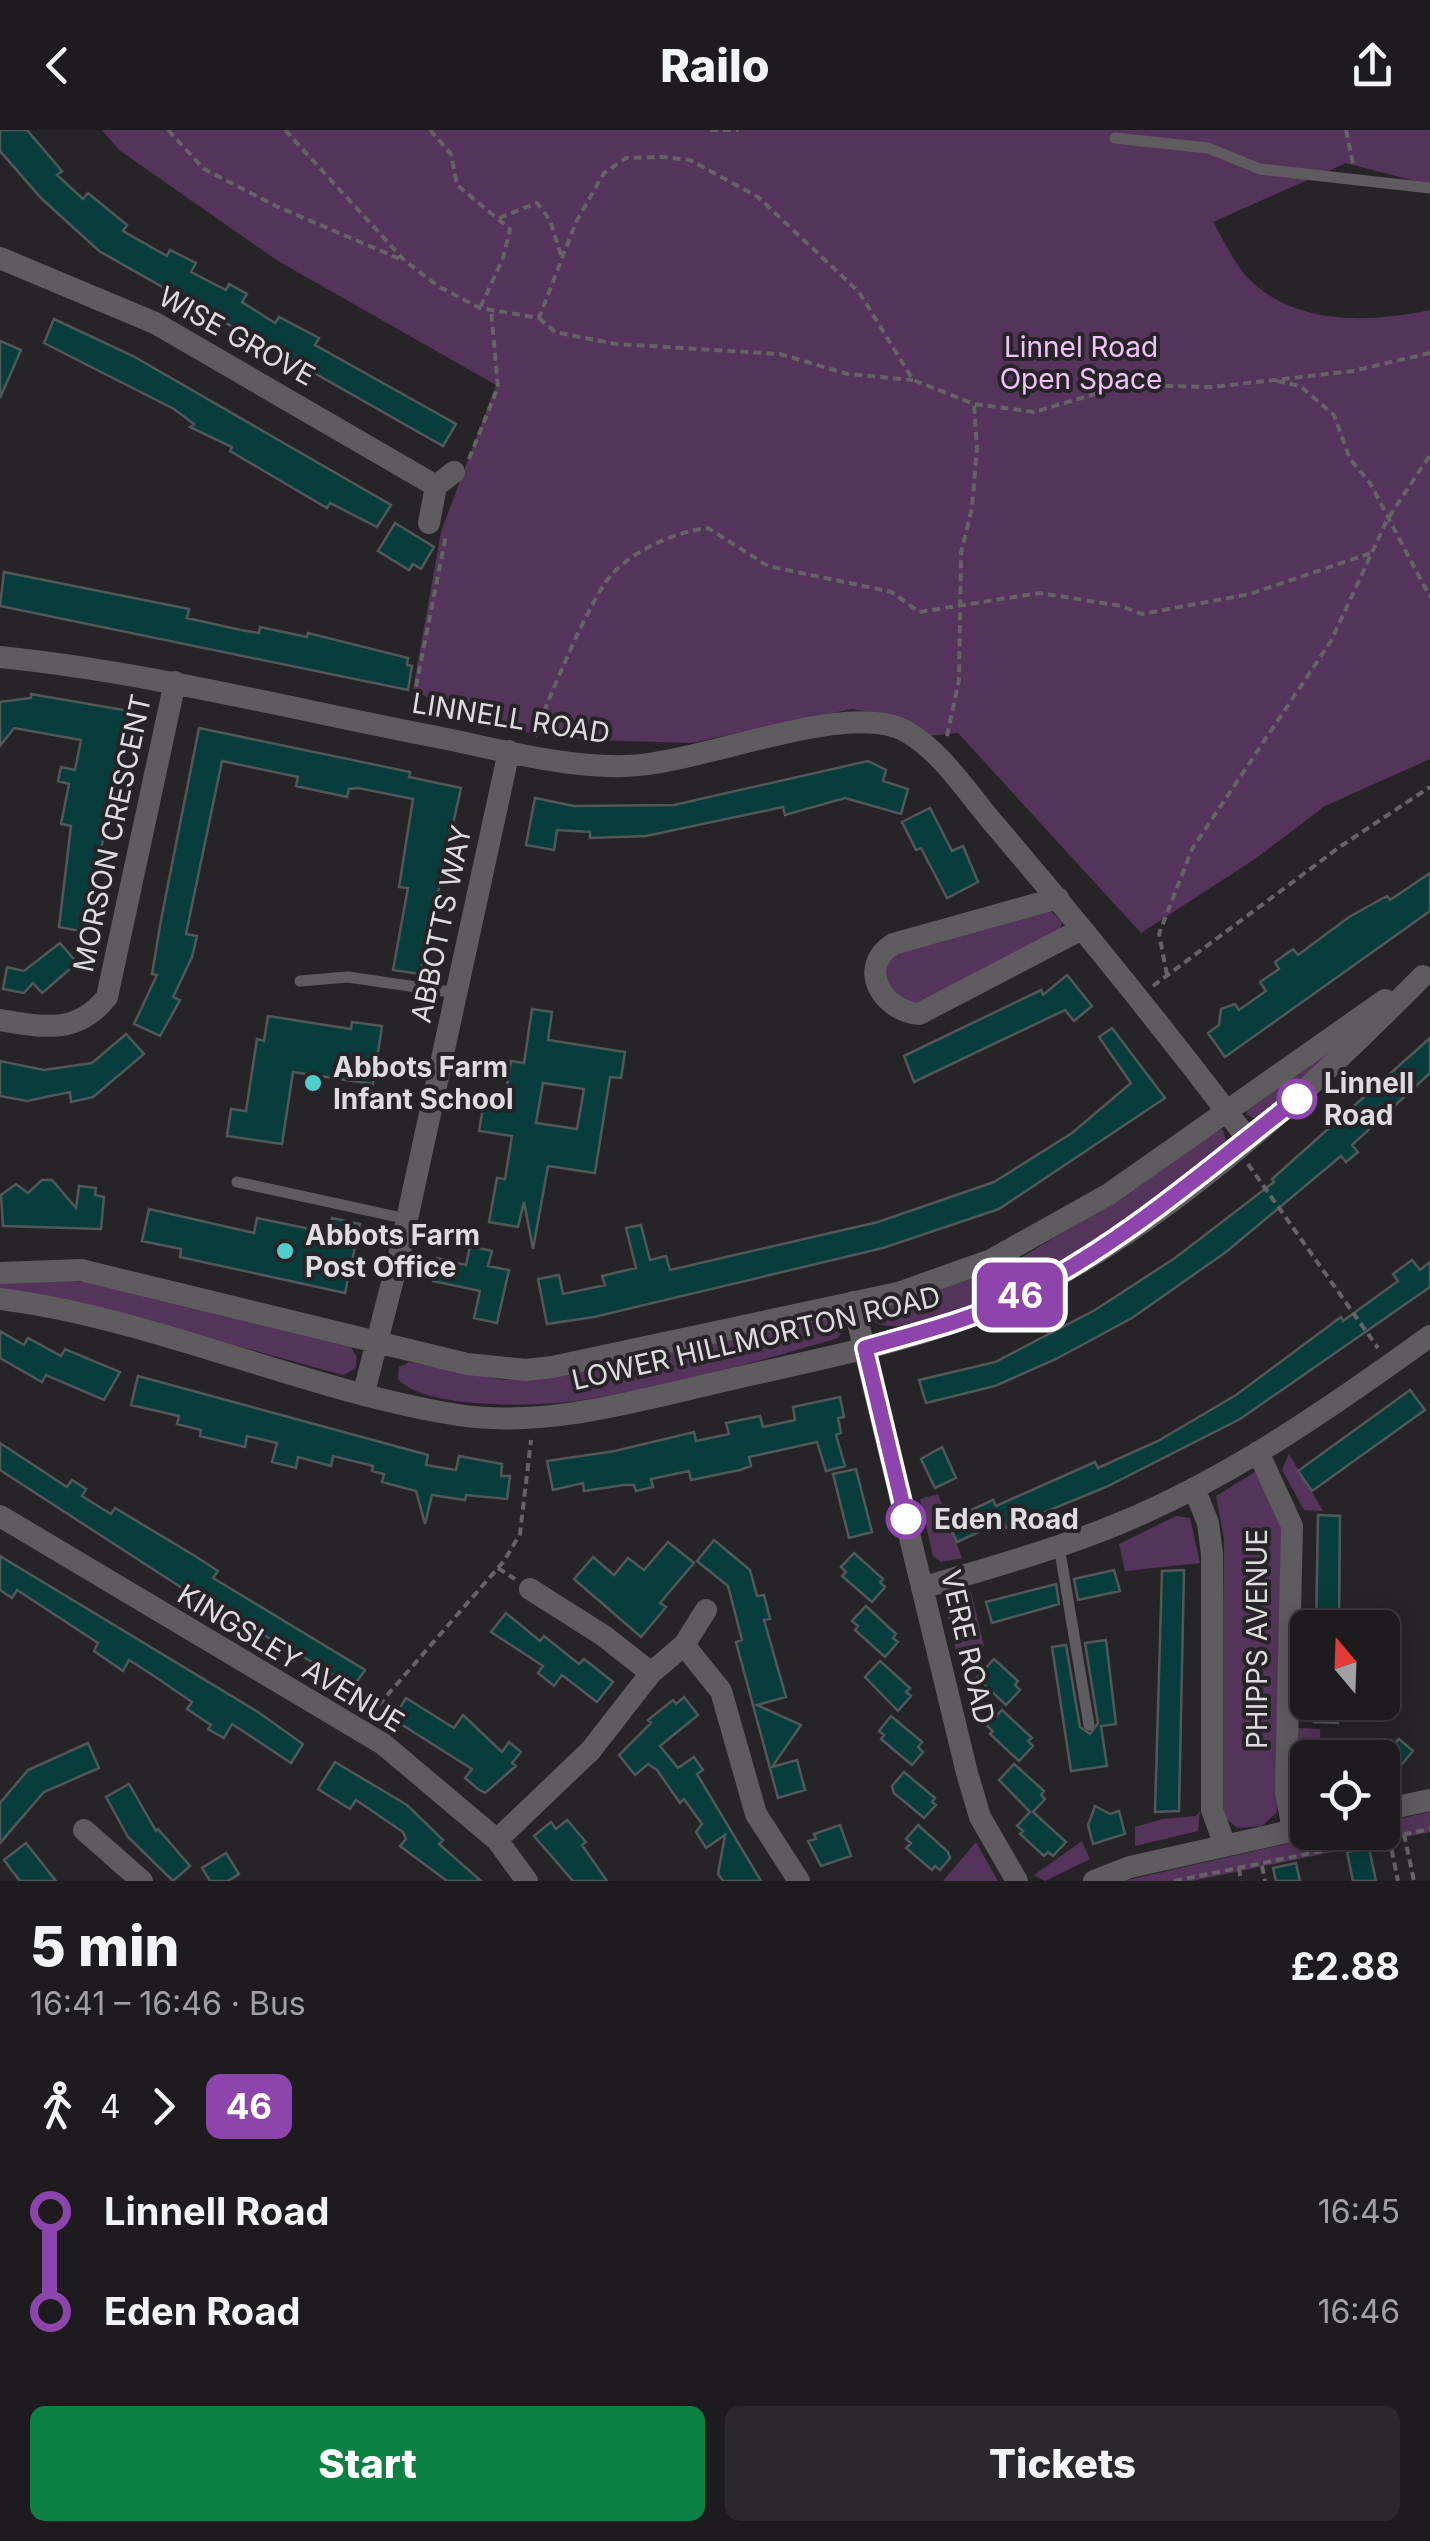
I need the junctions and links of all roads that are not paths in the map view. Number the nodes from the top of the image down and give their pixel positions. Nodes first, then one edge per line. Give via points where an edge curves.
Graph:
1 (1115, 138) dead end
2 (1430, 188) edge
3 (0, 258) edge
4 (429, 523) road end
5 (0, 656) edge
6 (175, 682) junction
7 (519, 753) junction
8 (1058, 898) junction
9 (1082, 929) junction
10 (1426, 973) edge
11 (300, 981) dead end
12 (456, 993) junction
13 (0, 1020) edge
14 (1225, 1109) junction
15 (1241, 1143) junction
16 (238, 1182) dead end
17 (409, 1213) junction
18 (0, 1273) edge
19 (0, 1299) edge
20 (853, 1302) junction
21 (376, 1344) junction
22 (865, 1348) junction
23 (1426, 1348) edge
24 (364, 1392) junction
25 (1258, 1452) junction
26 (1194, 1488) junction
27 (0, 1516) edge
28 (1059, 1546) junction
29 (922, 1588) junction
30 (530, 1590) dead end
31 (706, 1610) dead end
32 (684, 1644) junction
33 (651, 1673) junction
34 (1088, 1726) dead end
35 (1430, 1800) edge
36 (1290, 1803) edge
37 (1400, 1806) edge
38 (84, 1830) dead end
39 (1290, 1831) edge
40 (497, 1840) junction
41 (1225, 1845) junction
42 (142, 1881) edge
43 (527, 1881) edge
44 (799, 1881) edge
45 (1017, 1881) edge
46 (1094, 1881) edge

1 - 2 lane via 1208,148 1260,170
3 - 4 street, WISE GROVE via 155,323 445,479
5 - 6 street, LINNELL ROAD
6 - 7 street, LINNELL ROAD
6 - 13 street, MORSON CRESCENT via 108,997 70,1026
7 - 8 street, LINNELL ROAD via 625,766 712,754 832,722 861,720 908,732
7 - 12 street, ABBOTTS WAY
8 - 9 street, LINNELL ROAD
8 - 9 street via 893,944 877,960 880,994 901,1012 919,1014
9 - 14 street, LINNELL ROAD
10 - 14 street, LOWER HILLMORTON ROAD
10 - 15 street, LOWER HILLMORTON ROAD
11 - 12 lane via 348,977
12 - 17 street, ABBOTTS WAY
14 - 15 street, LINNELL ROAD
14 - 20 street, LOWER HILLMORTON ROAD via 1109,1194 991,1260
15 - 22 street, LOWER HILLMORTON ROAD via 1154,1215 1044,1282 965,1319
16 - 17 lane
17 - 21 street, ABBOTTS WAY
18 - 21 street, LOWER HILLMORTON ROAD via 81,1270
19 - 24 street, LOWER HILLMORTON ROAD
20 - 21 street, LOWER HILLMORTON ROAD via 526,1370
20 - 22 street, VERE ROAD
21 - 24 street, ABBOTTS WAY
22 - 24 street, LOWER HILLMORTON ROAD via 557,1416 461,1415
22 - 29 street, VERE ROAD
23 - 25 street via 1390,1364
25 - 26 street
25 - 36 street, PHIPPS AVENUE via 1292,1526
26 - 28 street
26 - 41 street, PHIPPS AVENUE via 1212,1554 1212,1810
27 - 40 street, KINGSLEY AVENUE via 383,1744
28 - 29 street
28 - 34 lane
29 - 45 street, VERE ROAD via 980,1817
30 - 33 street
31 - 32 street
32 - 33 street
32 - 44 street via 721,1690 756,1814
33 - 40 street via 591,1750
35 - 37 street
38 - 42 street
39 - 41 street
40 - 43 street, KINGSLEY AVENUE
41 - 46 street

